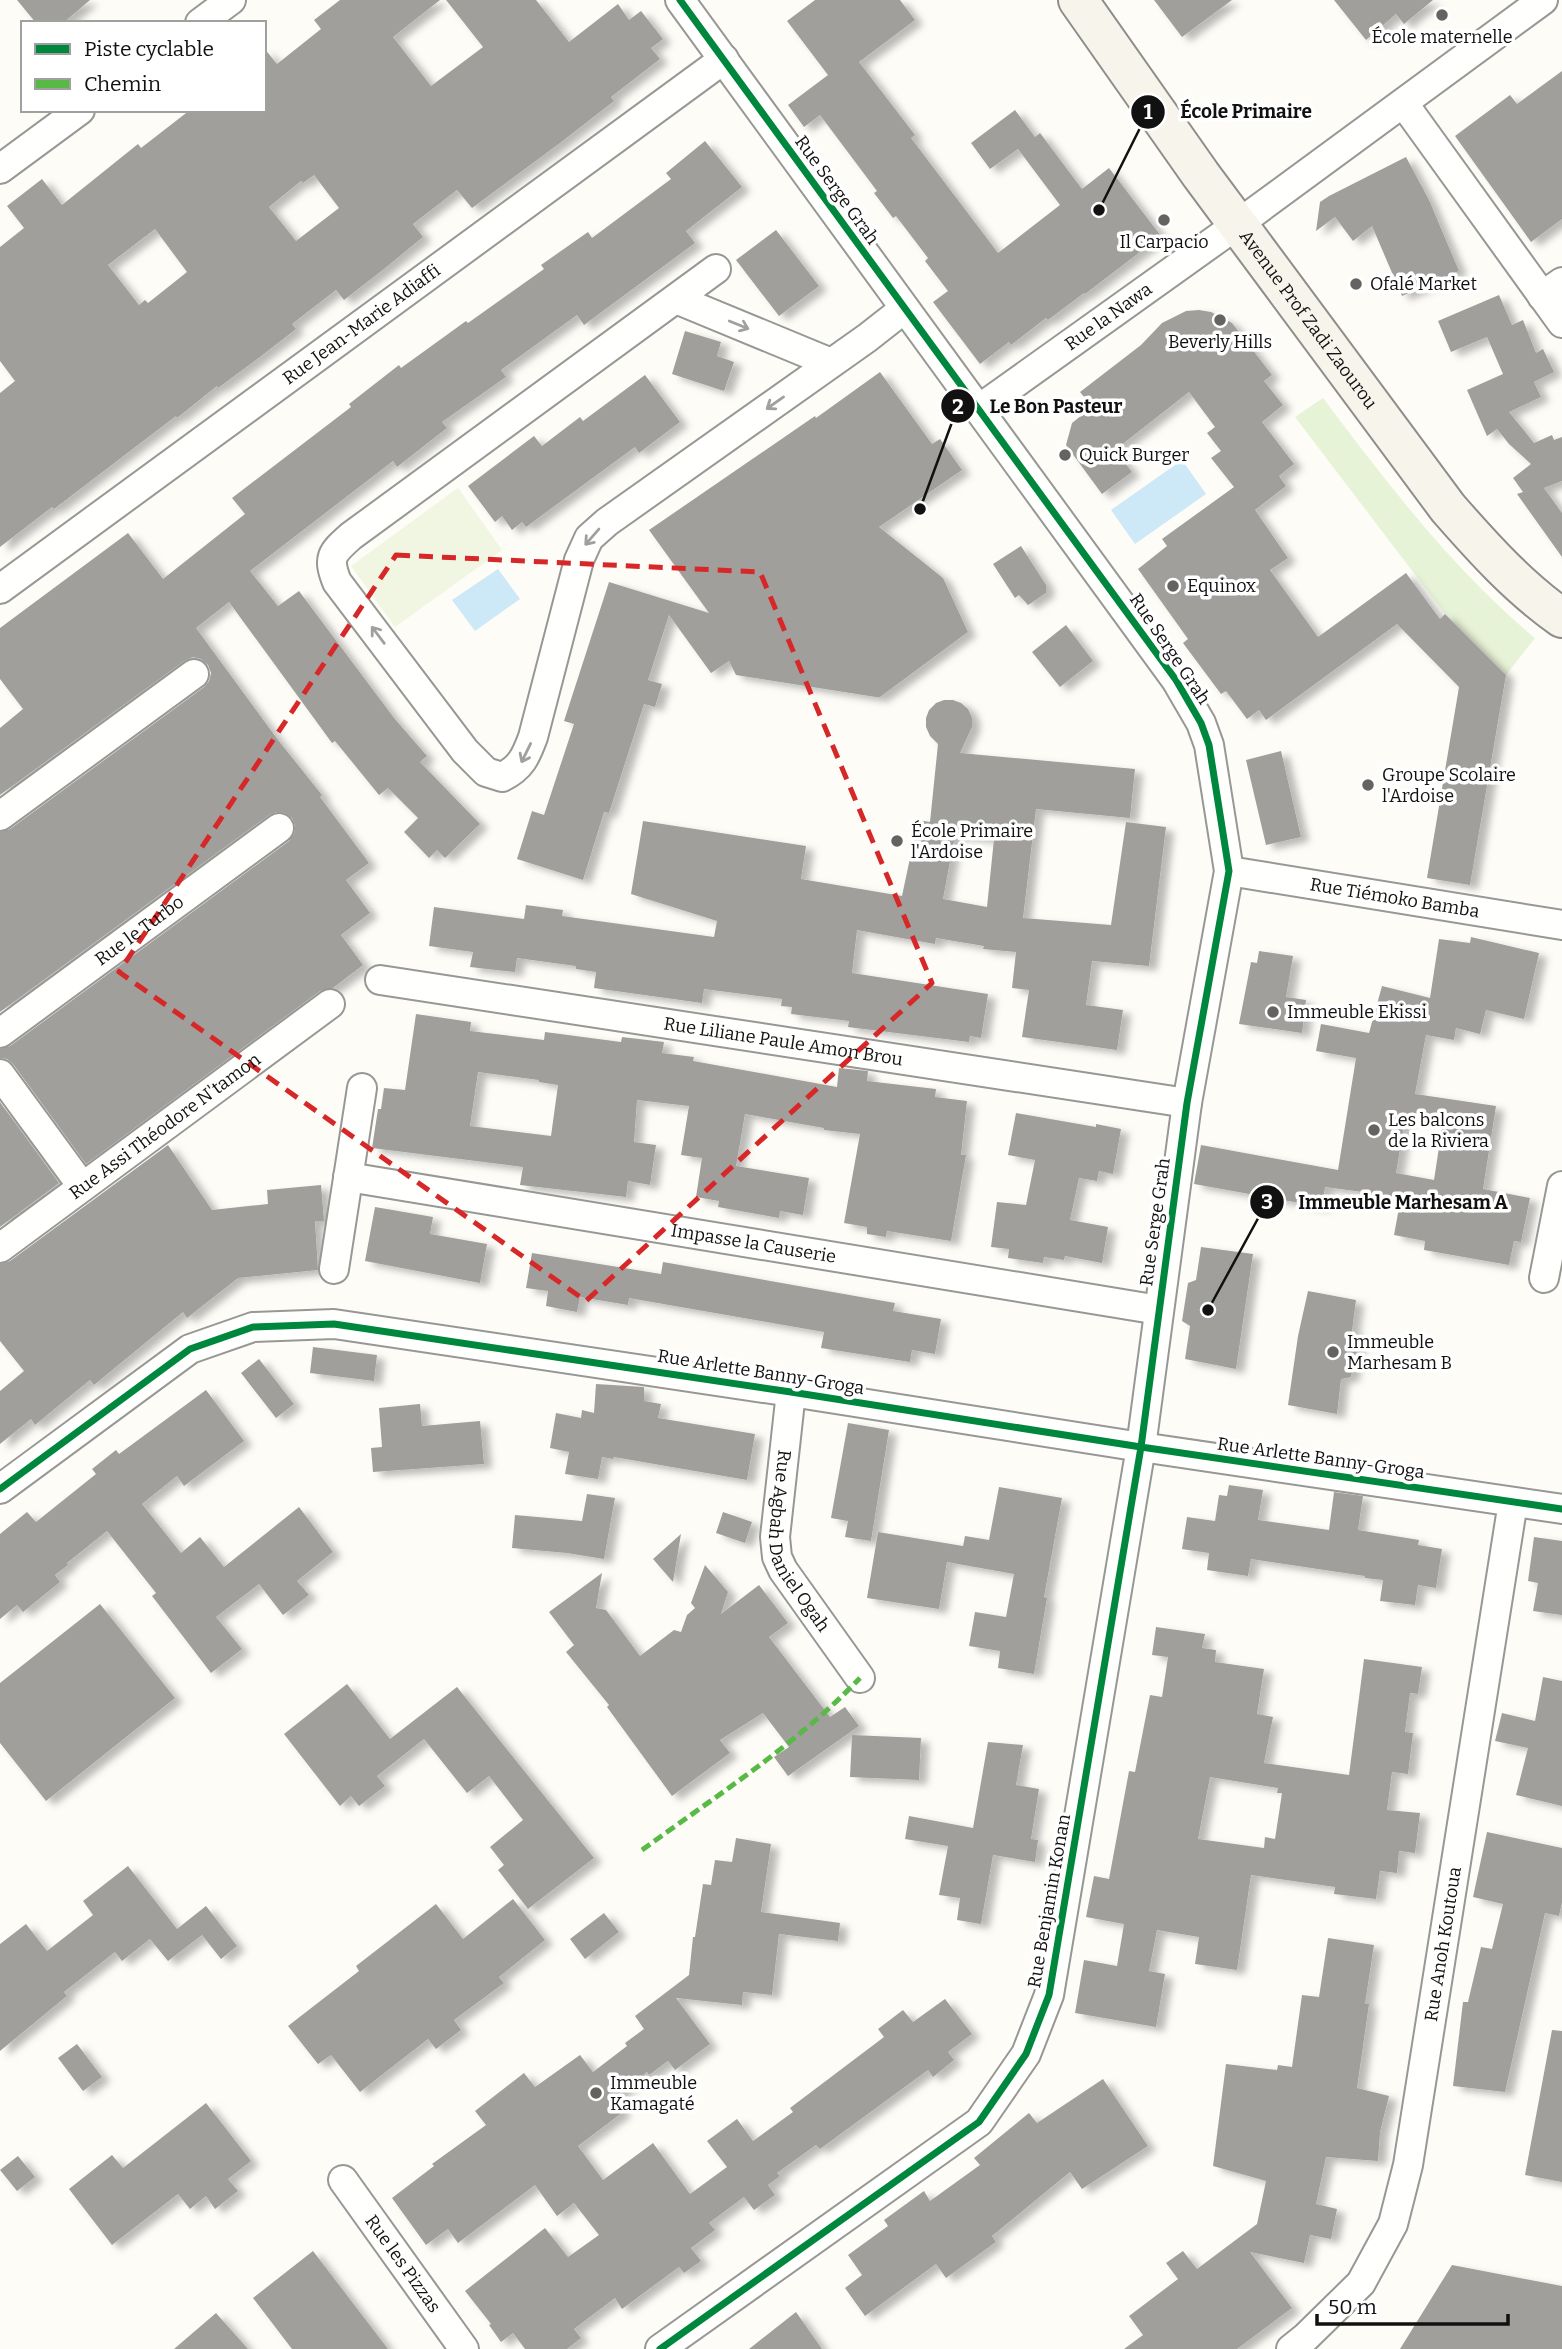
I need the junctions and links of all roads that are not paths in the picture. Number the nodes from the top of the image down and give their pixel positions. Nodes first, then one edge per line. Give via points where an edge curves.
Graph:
1 (231, 0) edge
2 (680, 0) edge
3 (1078, 0) edge
4 (1543, 0) edge
5 (203, 21) edge
6 (724, 59) junction
7 (1404, 104) junction
8 (77, 112) edge
9 (0, 169) edge
10 (1238, 224) junction
11 (716, 269) dead end
12 (1552, 289) edge
13 (676, 299) junction
14 (904, 309) junction
15 (1562, 323) edge
16 (831, 363) junction
17 (979, 409) junction
18 (0, 589) edge
19 (1562, 618) edge
20 (194, 674) dead end
21 (0, 816) edge
22 (279, 828) dead end
23 (1229, 871) junction
24 (1562, 925) edge
25 (380, 980) dead end
26 (330, 1004) dead end
27 (0, 1034) edge
28 (0, 1074) edge
29 (362, 1088) dead end
30 (1187, 1103) junction
31 (348, 1177) junction
32 (82, 1186) junction
33 (1562, 1186) edge
34 (0, 1248) edge
35 (334, 1269) dead end
36 (1544, 1278) dead end
37 (1159, 1310) junction
38 (791, 1392) junction
39 (1141, 1447) junction
40 (0, 1489) edge
41 (1513, 1502) junction
42 (1562, 1509) edge
43 (860, 1678) dead end
44 (343, 2180) dead end
45 (464, 2349) edge
46 (661, 2349) edge
47 (1290, 2349) edge

1 - 5 street
2 - 6 street, Rue Serge Grah
3 - 10 main road, Avenue Prof Zadi Zaourou
4 - 7 street, Rue la Nawa
6 - 14 street, Rue Serge Grah
6 - 18 street, Rue Jean-Marie Adiaffi
7 - 10 street, Rue la Nawa
7 - 12 street
8 - 9 street
10 - 17 street, Rue la Nawa
10 - 19 main road, Avenue Prof Zadi Zaourou via 1448,508 1491,558
11 - 13 street
12 - 15 street
13 -> 16 street
16 -> 13 street via 589,538 525,759 502,777 486,772 465,751 337,582 332,556 351,536
14 - 16 street
14 - 17 street, Rue Serge Grah
17 - 23 street, Rue Serge Grah via 1176,680 1202,723
20 - 21 street
22 - 27 street, Rue le Turbo
23 - 24 street, Rue Tiémoko Bamba
23 - 30 street, Rue Serge Grah
25 - 30 street, Rue Liliane Paule Amon Brou
26 - 32 street, Rue Assi Théodore N'tamon
28 - 32 street
29 - 31 street
30 - 37 street, Rue Serge Grah
31 - 35 street
31 - 37 street, Impasse la Causerie
32 - 34 street, Rue Assi Théodore N'tamon
33 - 36 street
37 - 39 street, Rue Serge Grah
38 - 39 street, Rue Arlette Banny-Groga
38 - 40 street, Rue Arlette Banny-Groga via 334,1324 253,1328 190,1349
38 - 43 street, Rue Agbah Daniel Ogah via 775,1537 777,1557
39 - 41 street, Rue Arlette Banny-Groga
39 - 46 street, Rue Benjamin Konan via 1049,1995 1026,2054 979,2122
41 - 42 street, Rue Arlette Banny-Groga
41 - 47 street, Rue Anoh Koutoua via 1408,2165 1393,2224 1361,2283
44 - 45 street, Rue les Pizzas

